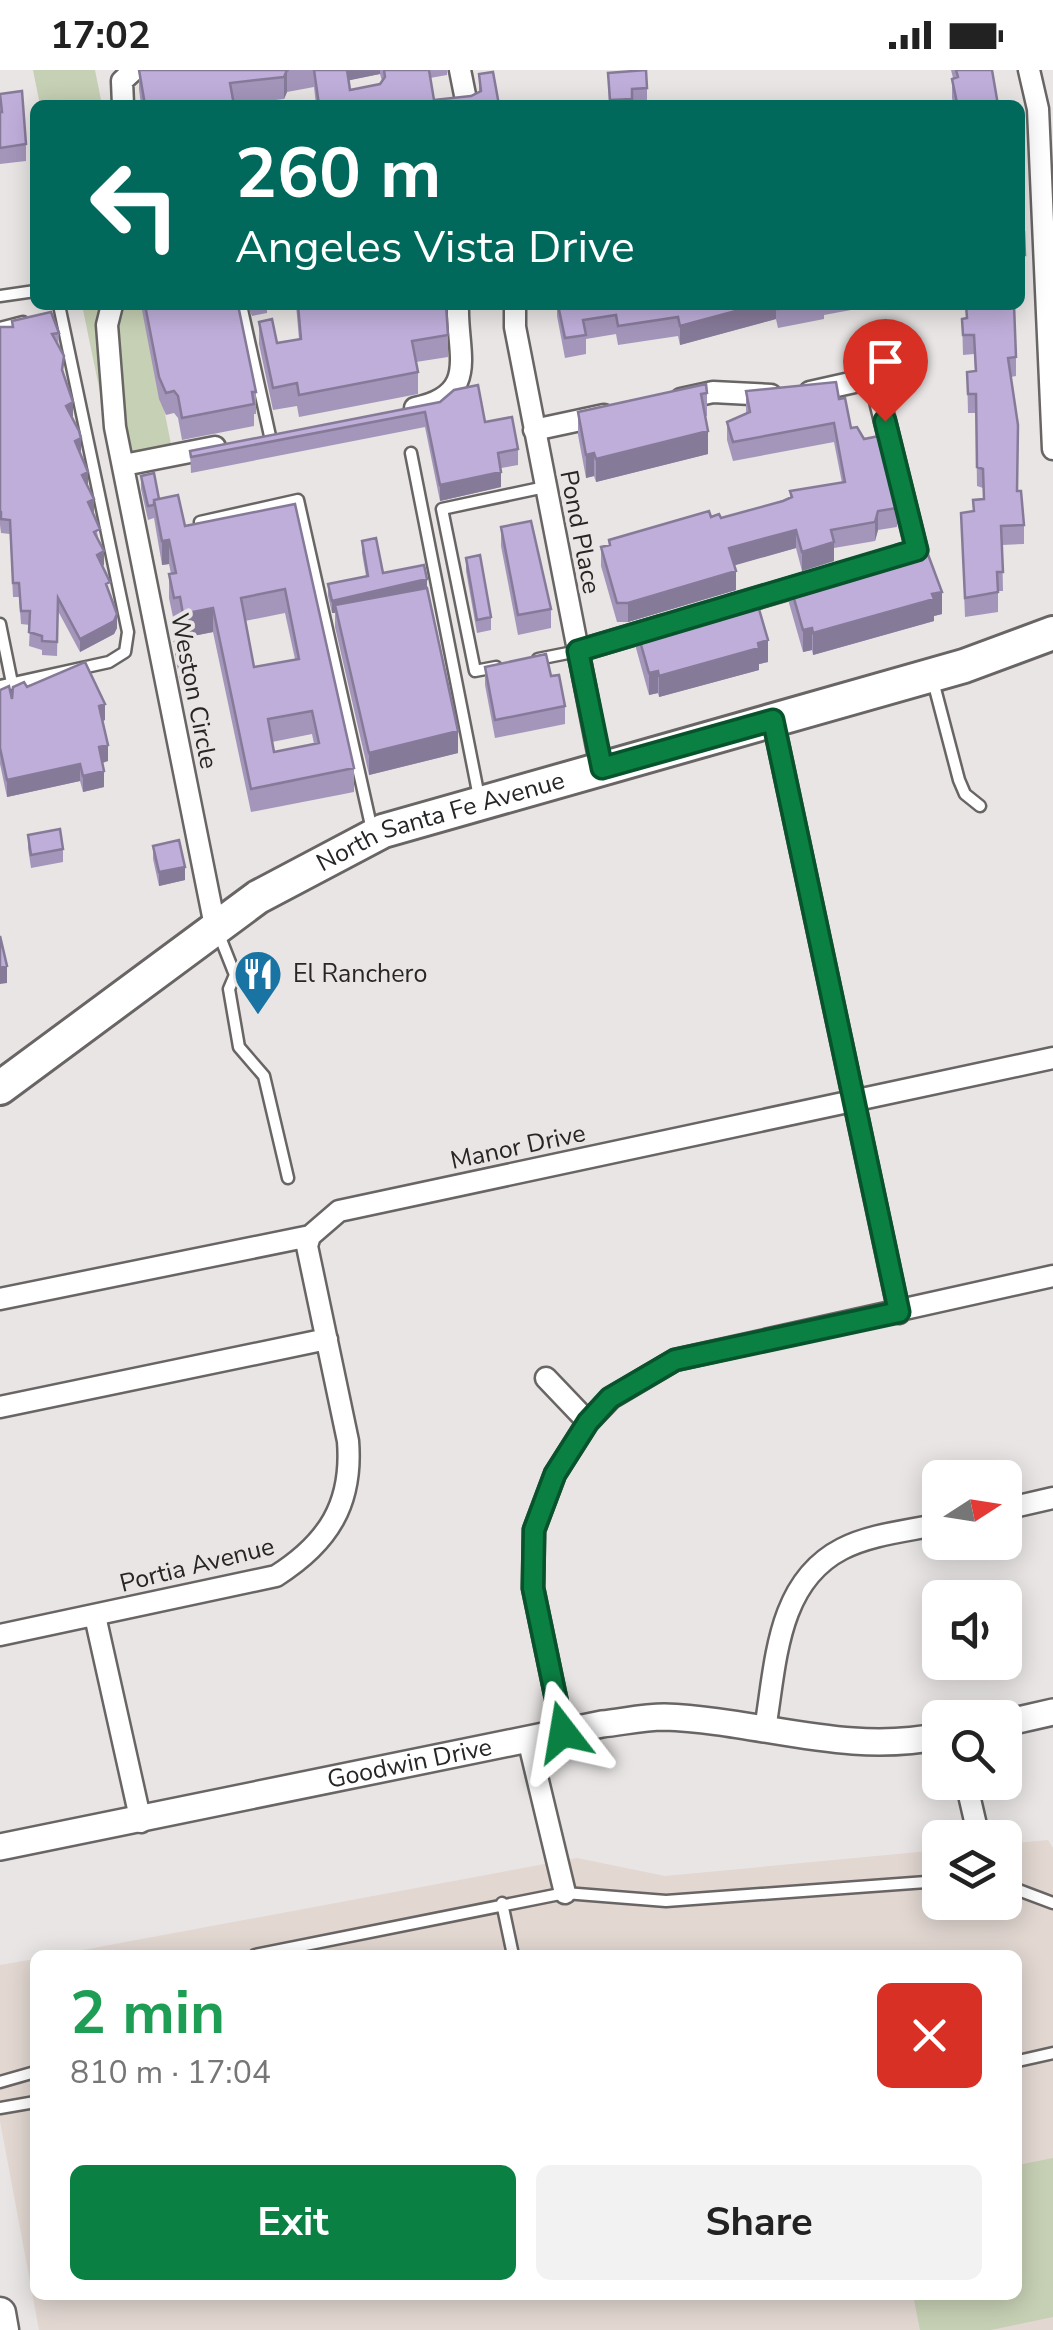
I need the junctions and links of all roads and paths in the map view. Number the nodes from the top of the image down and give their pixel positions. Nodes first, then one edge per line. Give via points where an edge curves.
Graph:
1 (134, 70) edge
2 (460, 70) edge
3 (1028, 70) edge
4 (123, 100) edge
5 (466, 100) edge
6 (1025, 208) edge
7 (1042, 208) junction
8 (30, 292) edge
9 (0, 296) edge
10 (60, 310) edge
11 (62, 310) edge
12 (111, 310) edge
13 (242, 310) edge
14 (459, 310) edge
15 (515, 310) edge
16 (48, 316) edge
17 (32, 320) edge
18 (0, 328) edge
19 (1050, 332) edge
20 (660, 403) edge
21 (624, 411) edge
22 (386, 414) edge
23 (534, 430) junction
24 (260, 438) joint
25 (1053, 449) edge
26 (411, 454) dead end
27 (124, 465) junction
28 (546, 487) junction
29 (200, 522) edge
30 (879, 562) edge
31 (842, 573) edge
32 (438, 598) junction
33 (422, 602) edge
34 (0, 624) edge
35 (1053, 633) edge
36 (578, 651) junction
37 (532, 660) edge
38 (513, 664) edge
39 (932, 675) junction
40 (6, 684) edge
41 (773, 720) junction
42 (602, 768) junction
43 (481, 802) junction
44 (980, 806) dead end
45 (373, 836) junction
46 (216, 926) junction
47 (1053, 1058) edge
48 (0, 1088) edge
49 (854, 1101) junction
50 (288, 1178) dead end
51 (310, 1236) junction
52 (1053, 1276) edge
53 (0, 1299) edge
54 (899, 1312) junction
55 (327, 1338) junction
56 (546, 1378) dead end
57 (0, 1407) edge
58 (588, 1422) junction
59 (1053, 1498) edge
60 (1022, 1505) edge
61 (922, 1529) edge
62 (95, 1616) junction
63 (0, 1635) edge
64 (1053, 1712) edge
65 (1022, 1718) edge
66 (766, 1728) junction
67 (563, 1732) junction
68 (528, 1740) junction
69 (922, 1740) edge
70 (141, 1822) junction
71 (0, 1848) edge
72 (922, 1882) edge
73 (1022, 1891) edge
74 (565, 1892) junction
75 (502, 1903) junction
76 (1053, 1903) edge
77 (279, 1950) edge
78 (512, 1950) edge
79 (1053, 2053) edge
80 (1022, 2059) edge
81 (30, 2073) edge
82 (0, 2082) edge
83 (30, 2103) edge
84 (0, 2108) edge
85 (0, 2313) edge
86 (3, 2330) edge

1 - 4 street via 122,81
2 - 5 street
3 - 7 street via 1038,109
6 - 7 street
7 - 19 street
8 - 9 lane
10 - 16 lane
11 - 40 lane via 128,632 125,652 109,662
12 - 27 street, Weston Circle via 111,383
13 - 24 lane
14 - 22 street via 464,364 458,380 437,404
15 - 23 street, Pond Place
17 - 18 lane
19 - 25 street
20 - 30 street via 713,392 810,392 868,380 877,389 917,550
21 - 23 street
23 - 28 street, Pond Place
24 - 27 street
26 - 32 lane
27 - 46 street, Weston Circle
28 - 36 street, Pond Place
28 - 38 lane via 442,508 475,672
29 - 45 lane via 298,500
31 - 36 street
32 - 33 lane
32 - 43 lane
34 - 40 lane
35 - 39 main road, North Santa Fe Avenue
36 - 37 lane
36 - 42 street, Pond Place
39 - 41 main road, North Santa Fe Avenue
39 - 44 lane via 959,780
41 - 42 main road, North Santa Fe Avenue
41 - 49 street
42 - 43 main road, North Santa Fe Avenue
43 - 45 main road, North Santa Fe Avenue
45 - 46 main road, North Santa Fe Avenue
46 - 48 main road, North Santa Fe Avenue
46 - 50 lane via 234,975 229,990 239,1047 264,1076
47 - 49 street, Manor Drive
49 - 51 street, Manor Drive via 339,1211
49 - 54 street
51 - 53 street, Manor Drive
51 - 55 street, Portia Avenue
52 - 54 street
54 - 58 street via 675,1360 610,1398
55 - 57 street
55 - 62 street, Portia Avenue via 350,1467 335,1524 307,1556 276,1576
56 - 58 street
58 - 67 street via 555,1474 534,1530 533,1588
59 - 60 street
61 - 66 street via 841,1550 800,1586 784,1618
62 - 63 street, Portia Avenue
62 - 70 street
64 - 65 street
66 - 67 street, Goodwin Drive via 662,1717
66 - 69 street, Goodwin Drive via 831,1742
67 - 68 street, Goodwin Drive
68 - 70 street, Goodwin Drive
68 - 74 street
70 - 71 street, Goodwin Drive
72 - 74 lane via 666,1901
73 - 76 lane
74 - 75 lane
75 - 77 lane
75 - 78 lane
79 - 80 lane
81 - 82 lane
83 - 84 lane
85 - 86 main road

